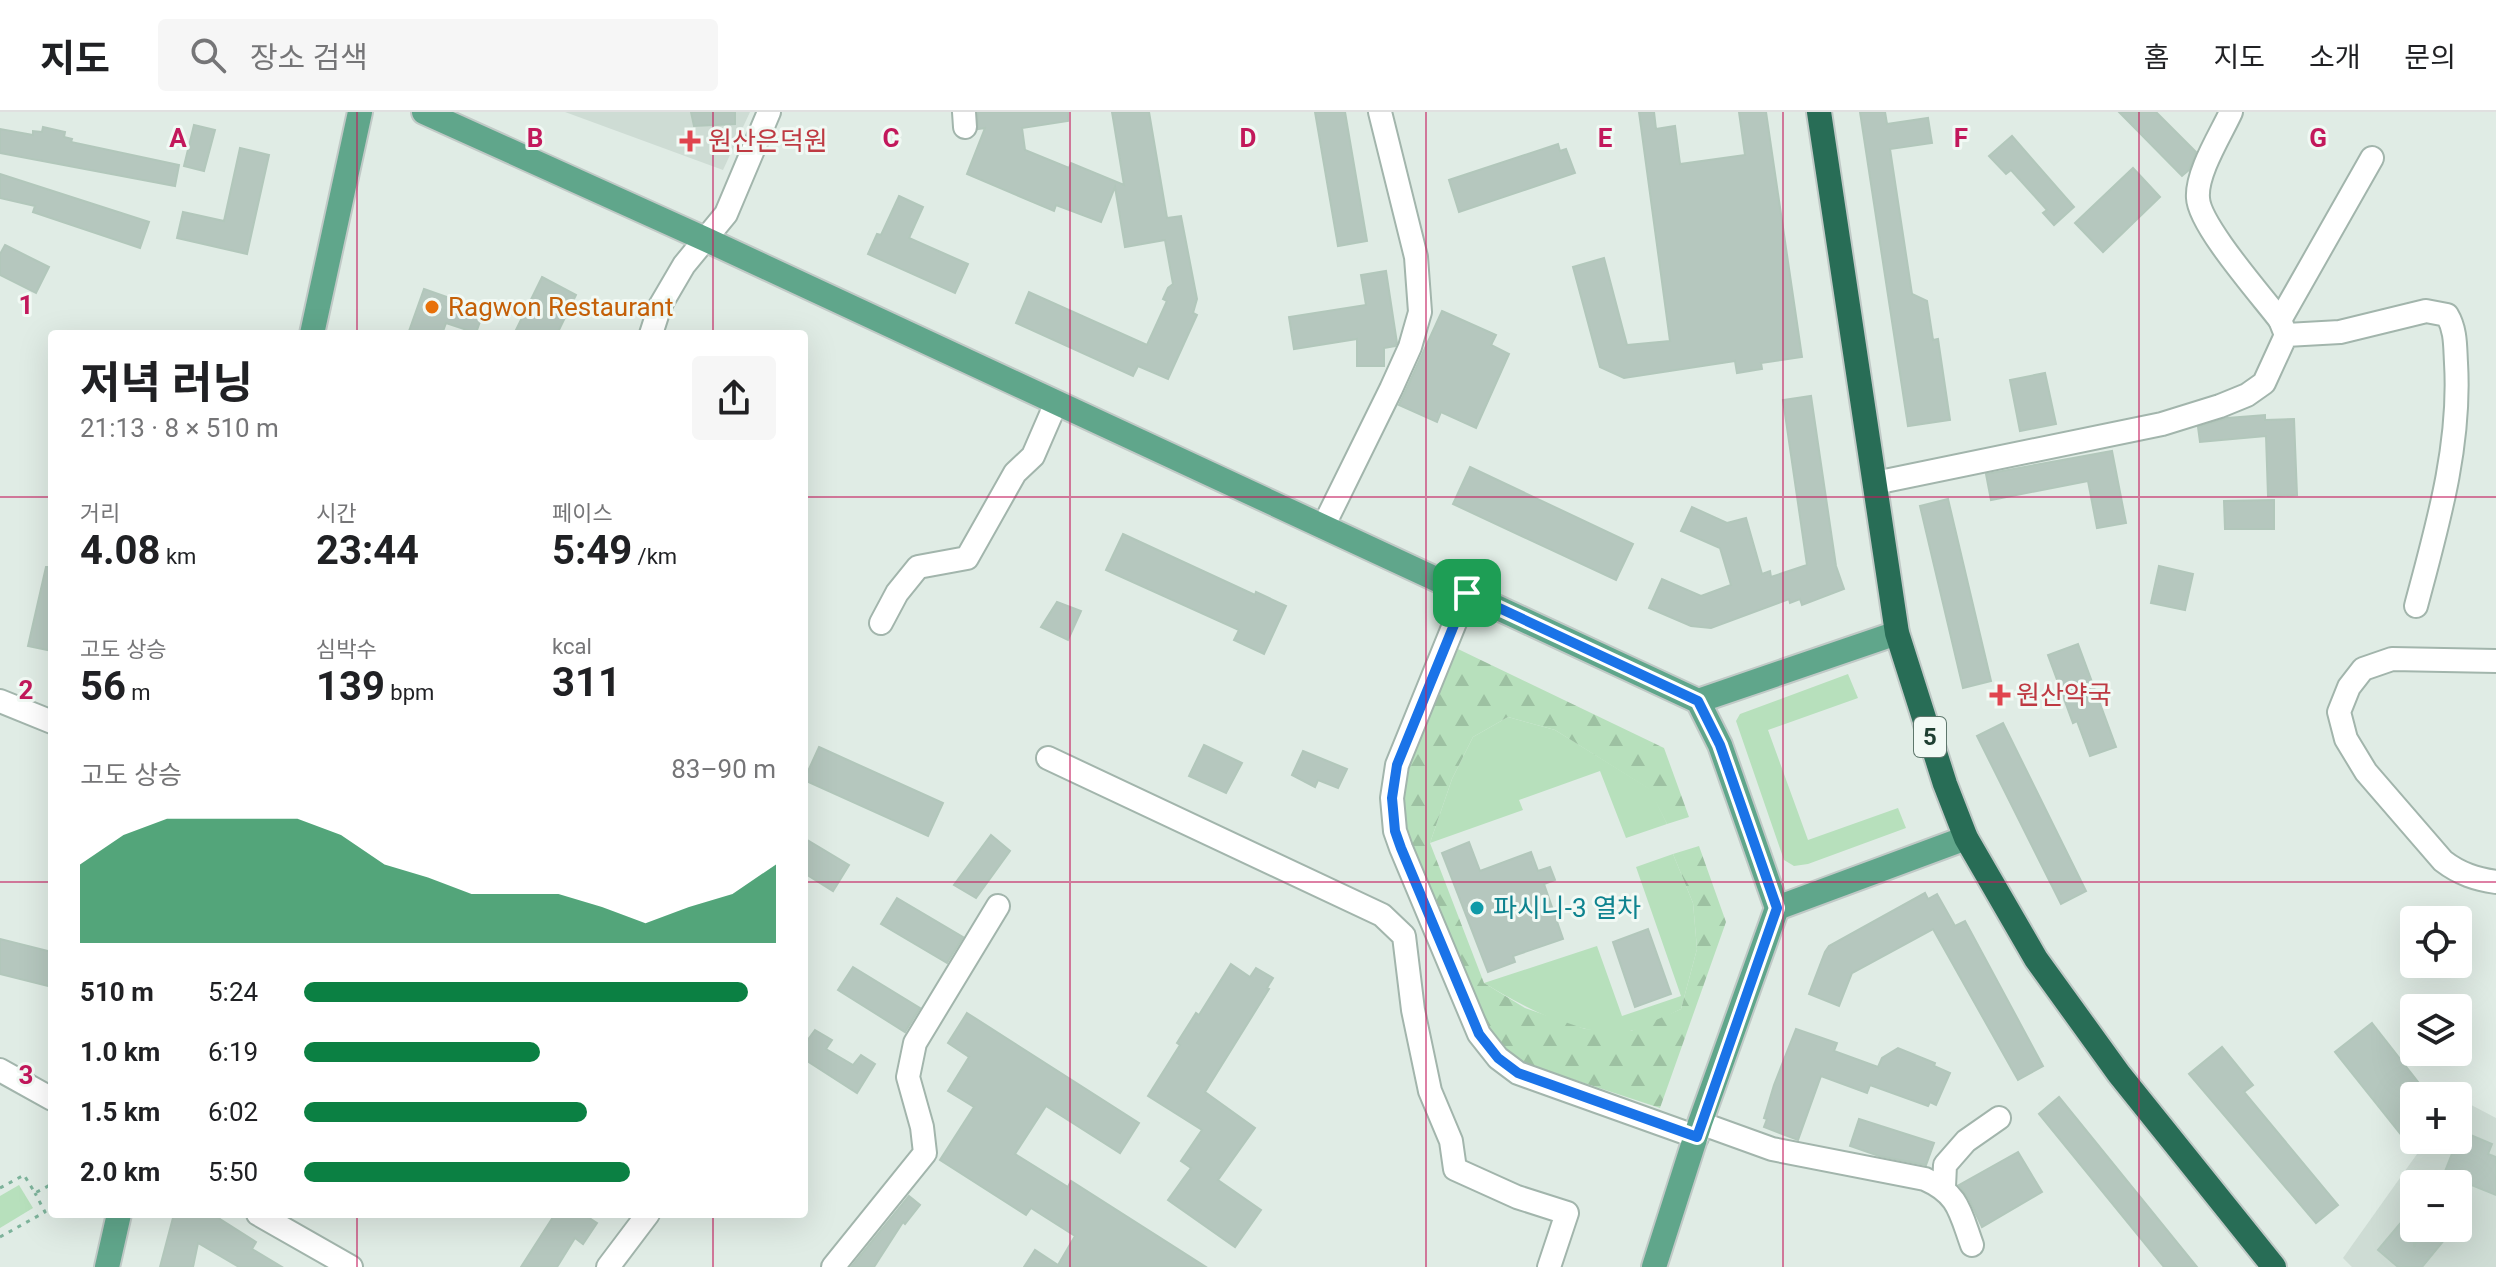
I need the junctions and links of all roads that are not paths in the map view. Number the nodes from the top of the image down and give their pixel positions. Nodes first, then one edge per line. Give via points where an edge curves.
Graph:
1 (360, 112) edge
2 (424, 112) edge
3 (769, 112) edge
4 (1380, 112) edge
5 (1819, 112) edge
6 (2231, 112) edge
7 (2372, 158) dead end
8 (707, 240) junction
9 (2283, 328) junction
10 (313, 330) edge
11 (652, 330) edge
12 (1056, 403) junction
13 (1875, 483) junction
14 (1323, 527) junction
15 (1467, 593) junction
16 (2416, 606) dead end
17 (881, 623) dead end
18 (1897, 633) junction
19 (2496, 661) edge
20 (0, 701) edge
21 (1698, 701) junction
22 (48, 720) edge
23 (1048, 758) dead end
24 (1966, 838) junction
25 (2496, 882) edge
26 (998, 906) dead end
27 (1777, 908) junction
28 (0, 1070) edge
29 (48, 1097) edge
30 (1999, 1118) dead end
31 (1698, 1130) junction
32 (1944, 1187) junction
33 (118, 1218) edge
34 (265, 1218) edge
35 (645, 1218) edge
36 (1972, 1245) dead end
37 (107, 1267) edge
38 (351, 1267) edge
39 (608, 1267) edge
40 (833, 1267) edge
41 (1549, 1267) edge
42 (1654, 1267) edge
43 (2274, 1267) edge

1 - 10 main road
2 - 8 main road
3 - 8 street via 726,214
4 - 14 street via 1416,257 1420,312 1410,347
5 - 13 highway, 5
6 - 9 street via 2197,196 2216,235
7 - 9 street
8 - 11 street via 684,265
8 - 12 main road
9 - 13 street via 2264,383 2220,406 2162,424
9 - 16 street via 2340,332 2426,311 2447,315 2454,327 2458,387 2451,465
12 - 14 main road
12 - 17 street via 1033,456 1015,473 967,558 918,567
13 - 18 highway, 5
14 - 15 main road
15 - 21 main road
15 - 31 street via 1397,765 1392,798 1401,848 1479,1034 1518,1073
18 - 21 main road
18 - 24 highway, 5
19 - 25 street via 2392,659 2363,669 2339,712 2346,739 2366,772 2443,861 2456,871
20 - 22 street
21 - 27 main road via 1720,745
23 - 41 street via 1382,915 1404,936 1430,1091 1451,1141 1455,1169 1567,1213
24 - 27 main road
24 - 43 highway, 5 via 2036,959 2119,1074
26 - 40 street via 915,1043 908,1077 925,1153
27 - 31 main road
28 - 29 street
30 - 32 street via 1966,1141 1945,1165
31 - 32 street
31 - 42 main road
32 - 36 street via 1958,1204
33 - 37 main road
34 - 38 street
35 - 39 street

